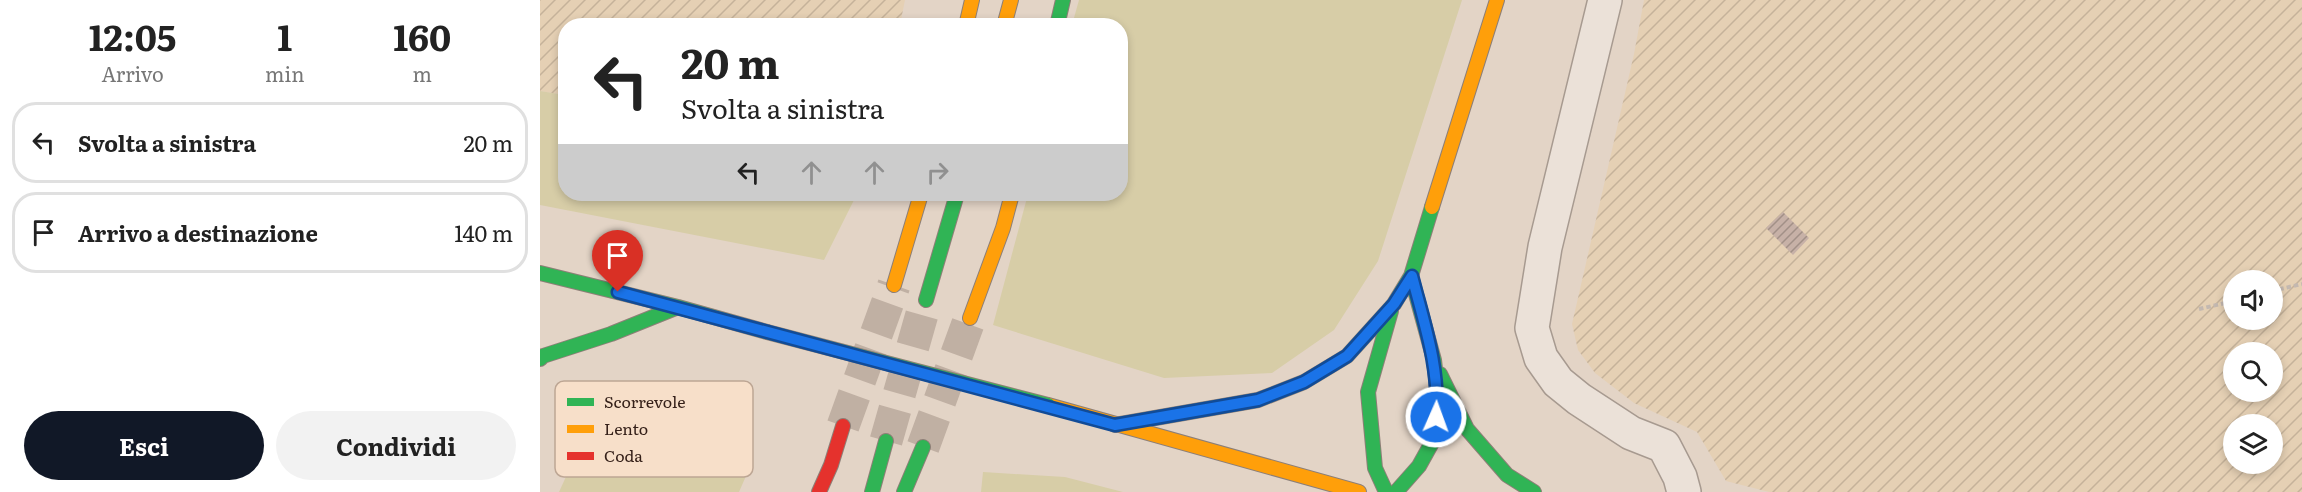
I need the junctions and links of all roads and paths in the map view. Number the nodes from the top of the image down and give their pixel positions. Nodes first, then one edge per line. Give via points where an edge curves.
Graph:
1 (972, 0) edge
2 (1011, 0) edge
3 (1063, 0) edge
4 (1497, 0) edge
5 (1605, 0) edge
6 (968, 18) edge
7 (1006, 18) edge
8 (1059, 18) edge
9 (919, 201) edge
10 (955, 201) edge
11 (1010, 201) edge
12 (540, 273) edge
13 (1412, 276) junction
14 (2302, 284) edge
15 (894, 285) tunnel mouth
16 (2283, 288) edge
17 (926, 300) tunnel mouth
18 (1394, 304) junction
19 (2223, 304) edge
20 (678, 307) junction
21 (2199, 309) dead end
22 (970, 318) tunnel mouth
23 (540, 358) edge
24 (1434, 360) junction
25 (1115, 425) junction
26 (843, 426) tunnel mouth
27 (886, 441) tunnel mouth
28 (922, 447) tunnel mouth
29 (831, 465) junction
30 (813, 492) edge
31 (819, 492) edge
32 (872, 492) edge
33 (904, 492) edge
34 (1359, 492) edge
35 (1386, 492) edge
36 (1396, 492) edge
37 (1534, 492) edge
38 (1684, 492) edge

1 - 6 main road
2 - 7 main road
3 - 8 main road
4 - 13 main road
5 - 38 street via 1545,248 1532,328 1541,357 1558,382 1601,415 1664,446
9 - 15 main road
10 - 17 main road
11 - 22 main road
12 - 20 main road
13 - 18 main road
13 - 24 main road
14 - 16 path
18 - 25 main road via 1347,356 1304,382 1258,400
18 - 35 main road via 1368,392 1375,468
19 - 21 path
20 - 23 main road
20 - 25 main road, bridge
24 - 36 main road via 1438,395 1434,439 1419,466
24 - 37 main road via 1467,429 1507,475
25 - 34 main road
26 - 29 main road
27 - 32 main road
28 - 33 main road
29 - 30 main road
29 - 31 main road

